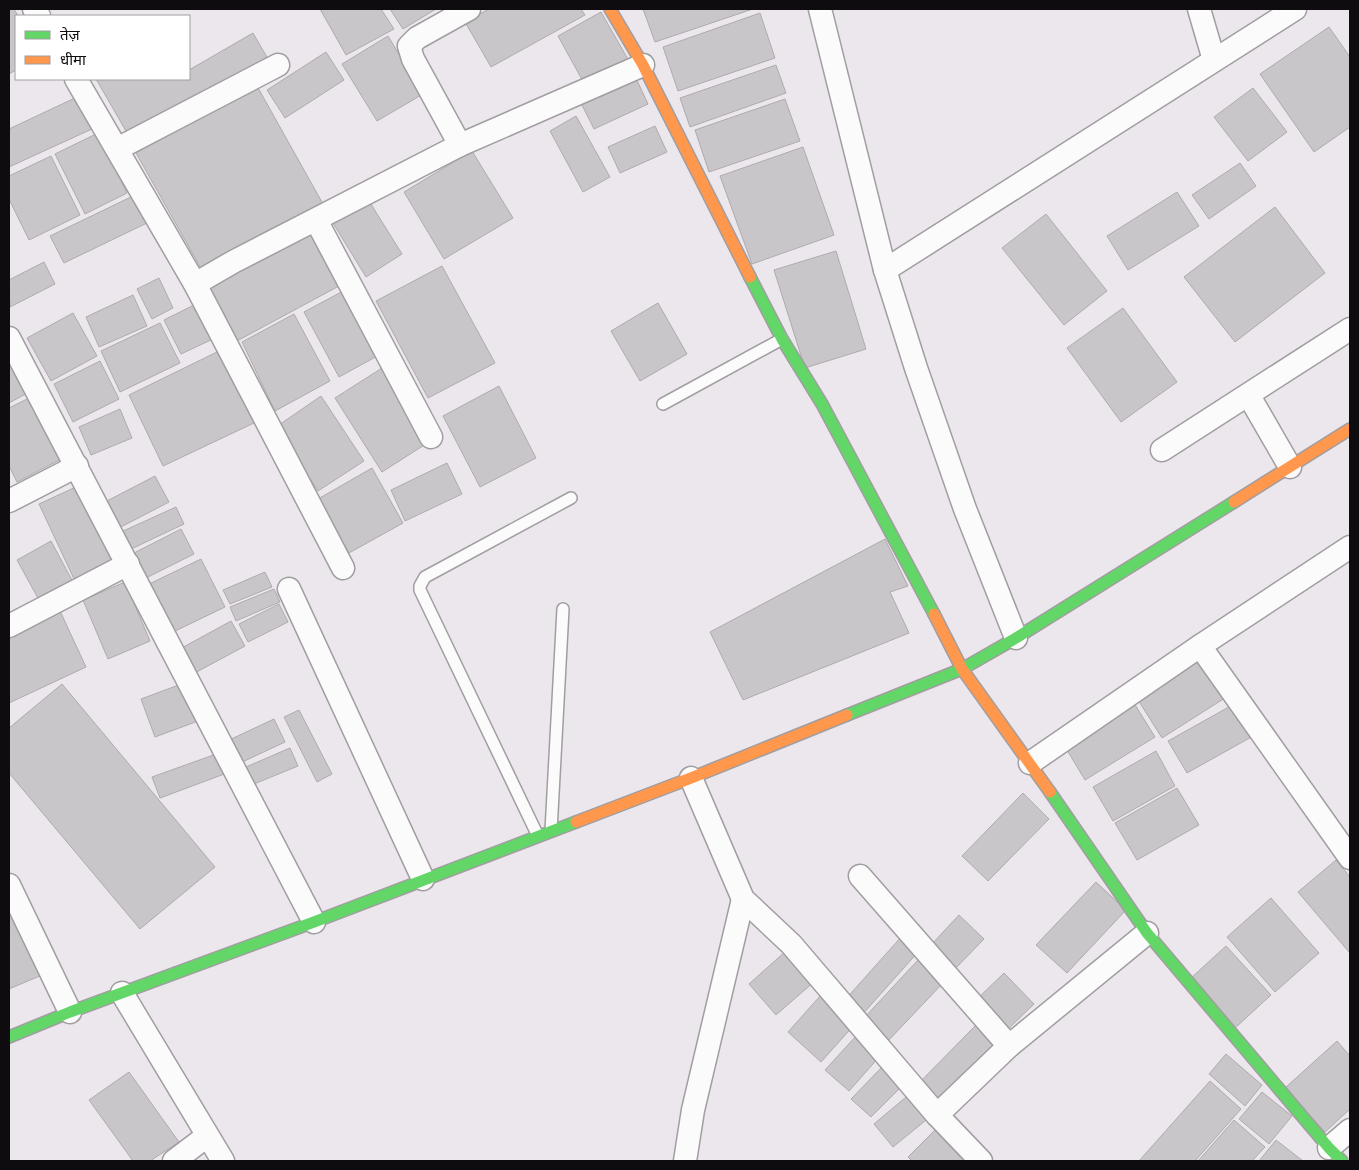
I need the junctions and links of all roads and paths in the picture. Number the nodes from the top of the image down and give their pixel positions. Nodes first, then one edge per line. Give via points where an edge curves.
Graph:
1 (469, 9) edge
2 (610, 9) edge
3 (820, 9) edge
4 (1199, 9) edge
5 (1295, 9) edge
6 (1214, 60) junction
7 (643, 64) junction
8 (278, 65) dead end
9 (77, 80) edge
10 (460, 145) junction
11 (117, 149) junction
12 (316, 220) junction
13 (886, 270) junction
14 (195, 284) junction
15 (1350, 329) edge
16 (9, 338) edge
17 (782, 339) junction
18 (1248, 396) junction
19 (663, 404) dead end
20 (1350, 429) edge
21 (431, 437) dead end
22 (1162, 450) dead end
23 (77, 466) junction
24 (1290, 467) junction
25 (571, 498) dead end
26 (9, 501) edge
27 (1348, 552) edge
28 (128, 564) junction
29 (343, 568) dead end
30 (289, 589) dead end
31 (563, 609) dead end
32 (9, 626) edge
33 (1016, 638) junction
34 (1200, 646) junction
35 (962, 670) junction
36 (1030, 763) junction
37 (691, 778) junction
38 (551, 831) junction
39 (538, 836) junction
40 (1350, 858) edge
41 (860, 876) dead end
42 (423, 879) junction
43 (9, 885) edge
44 (743, 899) junction
45 (314, 922) junction
46 (1147, 933) junction
47 (122, 993) junction
48 (70, 1012) junction
49 (9, 1037) edge
50 (1009, 1046) junction
51 (937, 1115) junction
52 (1350, 1130) edge
53 (207, 1136) junction
54 (1335, 1155) edge
55 (174, 1161) edge
56 (223, 1161) edge
57 (684, 1161) edge
58 (980, 1161) edge

1 - 10 street via 417,38 409,46
2 - 7 street
3 - 13 street
4 - 6 street
5 - 6 street
6 - 13 street
7 - 10 street
7 - 17 street
8 - 11 street
9 - 11 street
10 - 12 street
11 - 14 street
12 - 14 street
12 - 21 street
13 - 33 street via 964,510
14 - 29 street
15 - 18 street
16 - 23 street
17 - 19 lane
17 - 35 street via 826,412
18 - 22 street
18 - 24 street
20 - 24 street
23 - 26 street
23 - 28 street
24 - 33 street
25 - 39 lane via 425,577 420,586
27 - 34 street
28 - 32 street
28 - 45 street
30 - 42 street
31 - 38 lane
33 - 35 street
34 - 36 street
34 - 40 street
35 - 36 street
35 - 37 street
36 - 46 street
37 - 38 street
37 - 44 street
38 - 39 street
39 - 42 street
41 - 50 street
42 - 45 street
43 - 48 street
44 - 51 street via 791,944
44 - 57 street
45 - 47 street
46 - 50 street
46 - 54 street
47 - 48 street
47 - 53 street
48 - 49 street
50 - 51 street
51 - 58 street
52 - 54 street
53 - 55 street
53 - 56 street

